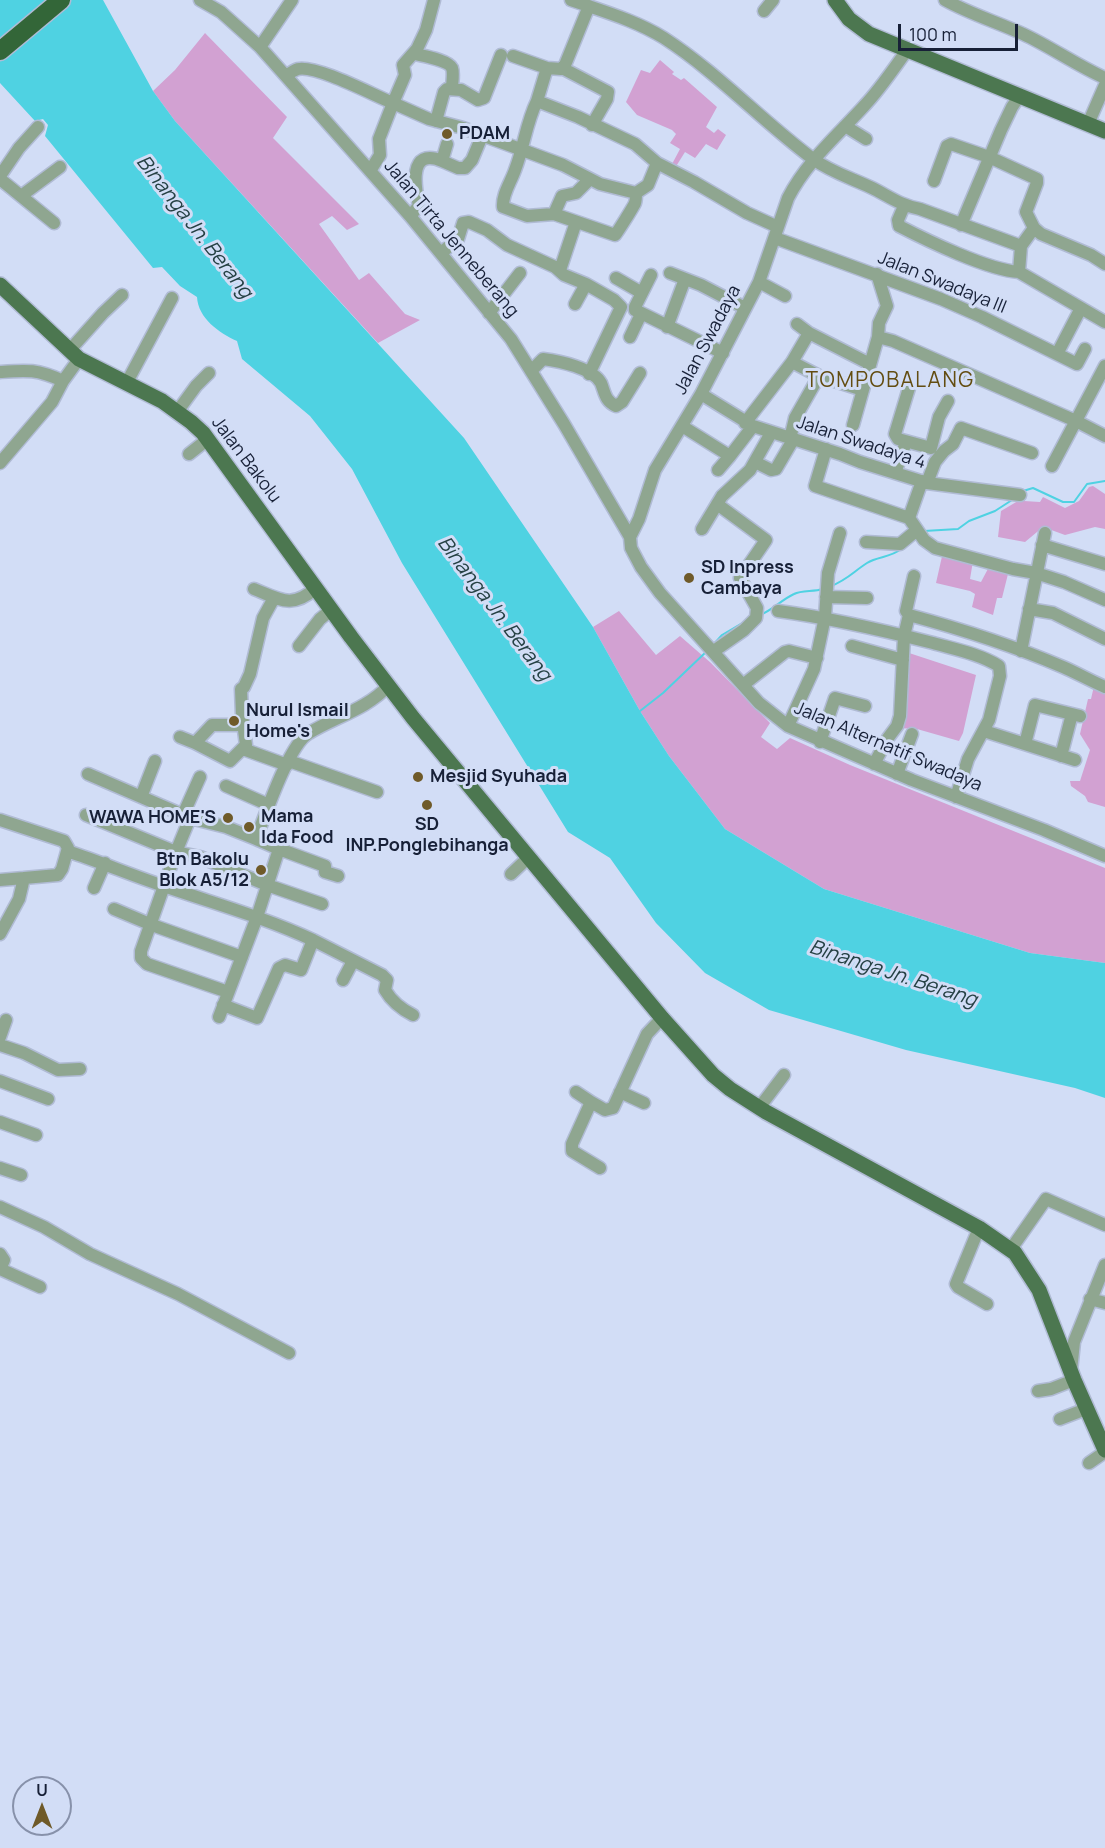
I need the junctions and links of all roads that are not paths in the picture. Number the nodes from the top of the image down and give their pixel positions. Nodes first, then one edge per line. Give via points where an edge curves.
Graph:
1 (61, 0) edge
2 (200, 0) edge
3 (292, 0) edge
4 (434, 0) edge
5 (571, 0) edge
6 (773, 0) edge
7 (835, 0) edge
8 (946, 0) edge
9 (586, 4) edge
10 (764, 11) dead end
11 (260, 47) junction
12 (908, 49) junction
13 (0, 51) edge
14 (415, 54) junction
15 (547, 68) junction
16 (562, 68) junction
17 (286, 76) junction
18 (1105, 78) edge
19 (1105, 85) edge
20 (452, 88) junction
21 (1020, 95) junction
22 (537, 101) junction
23 (393, 103) junction
24 (436, 121) junction
25 (592, 124) junction
26 (1088, 124) junction
27 (845, 126) junction
28 (38, 127) dead end
29 (1105, 131) edge
30 (482, 136) junction
31 (866, 139) dead end
32 (447, 144) dead end
33 (521, 149) junction
34 (989, 157) junction
35 (813, 159) junction
36 (442, 161) junction
37 (657, 163) junction
38 (60, 167) dead end
39 (370, 171) junction
40 (0, 178) edge
41 (590, 179) junction
42 (934, 180) dead end
43 (636, 193) junction
44 (21, 196) junction
45 (904, 206) junction
46 (554, 214) junction
47 (410, 216) junction
48 (576, 222) junction
49 (54, 223) dead end
50 (961, 225) junction
51 (1034, 228) junction
52 (777, 233) junction
53 (1021, 246) junction
54 (441, 253) junction
55 (1105, 264) edge
56 (560, 270) junction
57 (1019, 272) junction
58 (520, 273) dead end
59 (670, 273) dead end
60 (877, 274) junction
61 (651, 275) dead end
62 (616, 278) dead end
63 (685, 279) junction
64 (759, 282) junction
65 (586, 284) junction
66 (0, 285) edge
67 (642, 292) junction
68 (122, 294) dead end
69 (785, 297) dead end
70 (172, 298) dead end
71 (574, 304) dead end
72 (745, 308) junction
73 (1081, 308) junction
74 (489, 313) junction
75 (640, 314) junction
76 (1105, 322) edge
77 (797, 324) dead end
78 (667, 327) junction
79 (809, 333) junction
80 (630, 337) dead end
81 (878, 337) junction
82 (1085, 349) dead end
83 (723, 353) junction
84 (1057, 354) junction
85 (74, 360) junction
86 (792, 362) junction
87 (870, 364) junction
88 (1105, 366) edge
89 (532, 370) junction
90 (0, 372) edge
91 (640, 372) dead end
92 (209, 373) dead end
93 (590, 374) junction
94 (819, 376) junction
95 (63, 381) junction
96 (126, 384) junction
97 (909, 388) dead end
98 (864, 390) junction
99 (701, 394) junction
100 (948, 400) dead end
101 (177, 412) junction
102 (1076, 421) junction
103 (749, 424) junction
104 (853, 425) dead end
105 (682, 426) junction
106 (771, 433) junction
107 (1105, 436) edge
108 (791, 439) junction
109 (205, 442) junction
110 (906, 442) junction
111 (826, 449) junction
112 (1032, 453) dead end
113 (189, 454) dead end
114 (730, 456) junction
115 (755, 462) junction
116 (0, 463) edge
117 (1052, 466) dead end
118 (718, 470) dead end
119 (895, 473) junction
120 (924, 482) junction
121 (1020, 495) dead end
122 (717, 504) junction
123 (909, 518) junction
124 (702, 529) dead end
125 (917, 530) junction
126 (1046, 532) dead end
127 (840, 533) dead end
128 (630, 537) junction
129 (866, 542) dead end
130 (1042, 545) junction
131 (1105, 564) edge
132 (1036, 573) junction
133 (914, 576) dead end
134 (316, 588) junction
135 (254, 589) dead end
136 (826, 597) junction
137 (274, 598) junction
138 (867, 598) dead end
139 (1105, 600) edge
140 (1029, 609) junction
141 (331, 610) junction
142 (778, 612) dead end
143 (909, 615) junction
144 (825, 617) junction
145 (904, 636) junction
146 (1105, 639) edge
147 (299, 646) dead end
148 (852, 646) dead end
149 (714, 651) junction
150 (1021, 651) junction
151 (817, 658) junction
152 (903, 660) junction
153 (743, 685) junction
154 (388, 686) junction
155 (1105, 687) edge
156 (865, 706) dead end
157 (243, 725) junction
158 (788, 726) junction
159 (984, 731) junction
160 (912, 734) dead end
161 (180, 737) dead end
162 (820, 742) junction
163 (195, 743) junction
164 (1025, 744) junction
165 (243, 749) junction
166 (1061, 756) junction
167 (1075, 760) dead end
168 (155, 761) dead end
169 (288, 763) junction
170 (874, 764) junction
171 (88, 774) dead end
172 (897, 774) junction
173 (200, 777) dead end
174 (225, 786) dead end
175 (377, 792) dead end
176 (141, 797) junction
177 (956, 797) junction
178 (269, 805) junction
179 (86, 815) dead end
180 (187, 817) junction
181 (0, 820) edge
182 (256, 839) junction
183 (279, 849) junction
184 (68, 851) junction
185 (176, 852) junction
186 (1105, 856) edge
187 (526, 860) junction
188 (105, 863) junction
189 (511, 874) dead end
190 (338, 876) dead end
191 (24, 878) junction
192 (0, 880) edge
193 (267, 885) junction
194 (164, 886) junction
195 (94, 888) dead end
196 (322, 904) dead end
197 (114, 909) dead end
198 (257, 917) junction
199 (152, 925) junction
200 (0, 934) edge
201 (313, 940) junction
202 (242, 957) junction
203 (352, 961) junction
204 (343, 981) dead end
205 (228, 992) junction
206 (413, 1015) dead end
207 (6, 1020) dead end
208 (658, 1022) junction
209 (0, 1037) edge
210 (0, 1045) edge
211 (80, 1069) dead end
212 (784, 1075) dead end
213 (0, 1081) edge
214 (576, 1092) dead end
215 (620, 1092) junction
216 (48, 1099) dead end
217 (591, 1102) junction
218 (644, 1103) dead end
219 (759, 1108) junction
220 (0, 1122) edge
221 (36, 1135) dead end
222 (0, 1168) edge
223 (600, 1168) dead end
224 (21, 1175) dead end
225 (0, 1207) edge
226 (1105, 1225) edge
227 (979, 1228) junction
228 (1011, 1249) junction
229 (0, 1254) edge
230 (1105, 1264) edge
231 (40, 1287) dead end
232 (1090, 1299) junction
233 (1105, 1303) edge
234 (987, 1304) dead end
235 (1051, 1323) junction
236 (1078, 1330) junction
237 (289, 1353) dead end
238 (1070, 1379) junction
239 (1038, 1391) dead end
240 (1083, 1411) junction
241 (1060, 1419) dead end
242 (1100, 1455) edge

1 - 13 highway
2 - 11 street, Jalan Tirta Jenneberang via 221,12
3 - 11 street
4 - 14 street
5 - 9 street
6 - 10 street
7 - 12 main road via 859,27
8 - 18 street
9 - 16 street
9 - 35 street via 664,38
11 - 17 street, Jalan Tirta Jenneberang
12 - 21 main road
12 - 27 street, Jalan Swadaya
14 - 20 street via 450,66
14 - 23 street via 403,65 405,75
15 - 16 street
15 - 20 street via 507,56 481,100
15 - 22 street
16 - 25 street via 609,92
17 - 23 street via 307,69 339,78
17 - 39 street, Jalan Tirta Jenneberang
19 - 26 street
20 - 24 street via 444,92
21 - 26 main road
21 - 34 street
22 - 25 street, Jalan Swadaya III
22 - 33 street
23 - 24 street
23 - 39 street via 380,139 380,155
24 - 30 street
25 - 37 street, Jalan Swadaya III via 634,144
26 - 29 main road
27 - 31 street
27 - 35 street, Jalan Swadaya
28 - 40 street
30 - 33 street
30 - 36 street via 465,168
32 - 36 street
33 - 41 street
33 - 46 street via 502,205 527,216
34 - 42 street via 949,145
34 - 50 street
34 - 51 street via 1036,178 1038,183 1026,212
35 - 45 street
35 - 52 street, Jalan Swadaya via 788,198
36 - 47 street via 427,158 417,167 419,206
37 - 43 street via 648,184
37 - 52 street, Jalan Swadaya III
38 - 44 street
39 - 47 street, Jalan Tirta Jenneberang
40 - 44 street
41 - 43 street
41 - 46 street via 576,193 562,196
43 - 48 street via 633,208 615,235
44 - 49 street
45 - 50 street
45 - 57 street via 899,226 1008,272
46 - 48 street
47 - 54 street, Jalan Tirta Jenneberang
48 - 56 street
50 - 53 street
51 - 53 street
51 - 55 street
52 - 60 street, Jalan Swadaya III
52 - 64 street, Jalan Swadaya
53 - 57 street
54 - 56 street via 458,238 463,223 469,222
54 - 74 street, Jalan Tirta Jenneberang
56 - 65 street
57 - 73 street
58 - 74 street
59 - 63 street
60 - 81 street via 887,304
60 - 84 street, Jalan Swadaya III via 971,312
61 - 67 street
62 - 67 street
63 - 72 street
63 - 78 street
64 - 69 street
64 - 72 street, Jalan Swadaya
65 - 71 street
65 - 93 street via 621,307
66 - 85 main road, Jalan Bakolu
67 - 75 street via 635,307
68 - 85 street via 103,313
70 - 96 street
72 - 83 street, Jalan Swadaya
73 - 76 street
73 - 84 street
74 - 89 street, Jalan Tirta Jenneberang
75 - 78 street
75 - 80 street
77 - 79 street
78 - 83 street
79 - 86 street
79 - 87 street
81 - 87 street
81 - 102 street
82 - 84 street, Jalan Swadaya III via 1077,364
83 - 99 street, Jalan Swadaya
85 - 95 street
85 - 96 main road, Jalan Bakolu
86 - 94 street
86 - 103 street
87 - 98 street
88 - 102 street
89 - 93 street via 543,359
89 - 128 street, Jalan Tirta Jenneberang
90 - 95 street via 27,370
91 - 93 street via 616,406
92 - 101 street
94 - 98 street
94 - 108 street via 798,412
95 - 116 street via 52,402
96 - 101 main road, Jalan Bakolu
97 - 110 street via 895,436
98 - 104 street
99 - 103 street, Jalan Swadaya 4
99 - 105 street, Jalan Swadaya
100 - 110 street via 931,448
101 - 109 main road, Jalan Bakolu via 198,428
102 - 107 street
102 - 117 street
103 - 106 street, Jalan Swadaya 4
103 - 114 street
105 - 114 street
105 - 128 street, Jalan Swadaya via 656,470
106 - 108 street, Jalan Swadaya 4
106 - 115 street
108 - 111 street, Jalan Swadaya 4
108 - 115 street via 776,469
109 - 113 street
109 - 134 main road, Jalan Bakolu
110 - 119 street
111 - 119 street, Jalan Swadaya 4
111 - 123 street via 815,486
112 - 120 street via 961,428
114 - 118 street
115 - 122 street
119 - 120 street, Jalan Swadaya 4
120 - 121 street, Jalan Swadaya 4
120 - 123 street
122 - 124 street
122 - 149 street via 766,540 740,578 757,608 756,618
123 - 125 street
125 - 129 street via 900,544
125 - 132 street via 935,548
126 - 130 street
127 - 136 street via 828,573
128 - 149 street, Jalan Alternatif Swadaya via 632,548 650,578
130 - 131 street
130 - 132 street
132 - 139 street
132 - 140 street
133 - 143 street via 906,606
134 - 137 street via 300,600
134 - 141 main road, Jalan Bakolu
135 - 137 street
136 - 138 street
136 - 144 street
137 - 157 street via 262,618 250,674 241,689
140 - 146 street via 1053,614
140 - 150 street
141 - 147 street
141 - 154 main road, Jalan Bakolu
142 - 144 street
143 - 145 street
143 - 150 street
144 - 145 street
144 - 151 street
145 - 152 street
145 - 159 street via 999,666 993,707
148 - 152 street
149 - 153 street, Jalan Alternatif Swadaya
150 - 155 street
151 - 153 street via 785,652
151 - 158 street
152 - 170 street via 898,723
153 - 158 street, Jalan Alternatif Swadaya
154 - 169 street via 375,698 308,733 297,744
154 - 187 main road, Jalan Bakolu
156 - 162 street via 835,698
157 - 163 street via 212,725
157 - 165 street
158 - 162 street, Jalan Alternatif Swadaya
159 - 164 street
159 - 177 street via 968,759
160 - 172 street
161 - 163 street
162 - 170 street, Jalan Alternatif Swadaya
163 - 165 street via 230,761
164 - 166 street
164 - 166 street via 1035,705 1076,715
165 - 169 street
166 - 167 street
168 - 176 street
169 - 175 street
169 - 178 street
170 - 172 street, Jalan Alternatif Swadaya
171 - 176 street
172 - 177 street, Jalan Alternatif Swadaya
173 - 180 street
174 - 178 street
176 - 180 street
177 - 186 street, Jalan Alternatif Swadaya
178 - 182 street
179 - 185 street
180 - 182 street
180 - 185 street
181 - 184 street via 64,841
182 - 183 street
183 - 190 street via 325,866 325,872
183 - 193 street
184 - 188 street
184 - 191 street via 58,875
185 - 193 street via 200,857
185 - 194 street
187 - 189 street
187 - 208 main road, Jalan Bakolu
188 - 194 street
188 - 195 street
191 - 192 street
191 - 200 street via 19,899
193 - 196 street
193 - 198 street
194 - 198 street
194 - 199 street
197 - 199 street
198 - 201 street
198 - 202 street
199 - 202 street
199 - 205 street via 141,951 143,961
201 - 203 street
201 - 205 street via 301,970 285,965 279,968 257,1018 221,1011
202 - 205 street
203 - 204 street
203 - 206 street via 386,978 388,996
207 - 209 street
208 - 215 street via 641,1047
208 - 219 main road, Jalan Bakolu via 712,1075
210 - 211 street via 58,1070
212 - 219 street
213 - 216 street
214 - 217 street
215 - 217 street via 613,1108 608,1110
215 - 218 street
217 - 223 street via 571,1147
219 - 227 main road, Jalan Bakolu
220 - 221 street
222 - 224 street
225 - 237 street via 90,1254 178,1293
226 - 228 street via 1046,1199
227 - 228 main road, Jalan Bakolu
227 - 234 street via 956,1284
228 - 235 main road via 1039,1290
229 - 231 street via 0,1269
230 - 232 street
232 - 233 street
232 - 236 street
235 - 236 street via 1063,1332
235 - 238 main road
236 - 238 street
238 - 239 street
238 - 240 main road
240 - 241 street
240 - 242 main road

